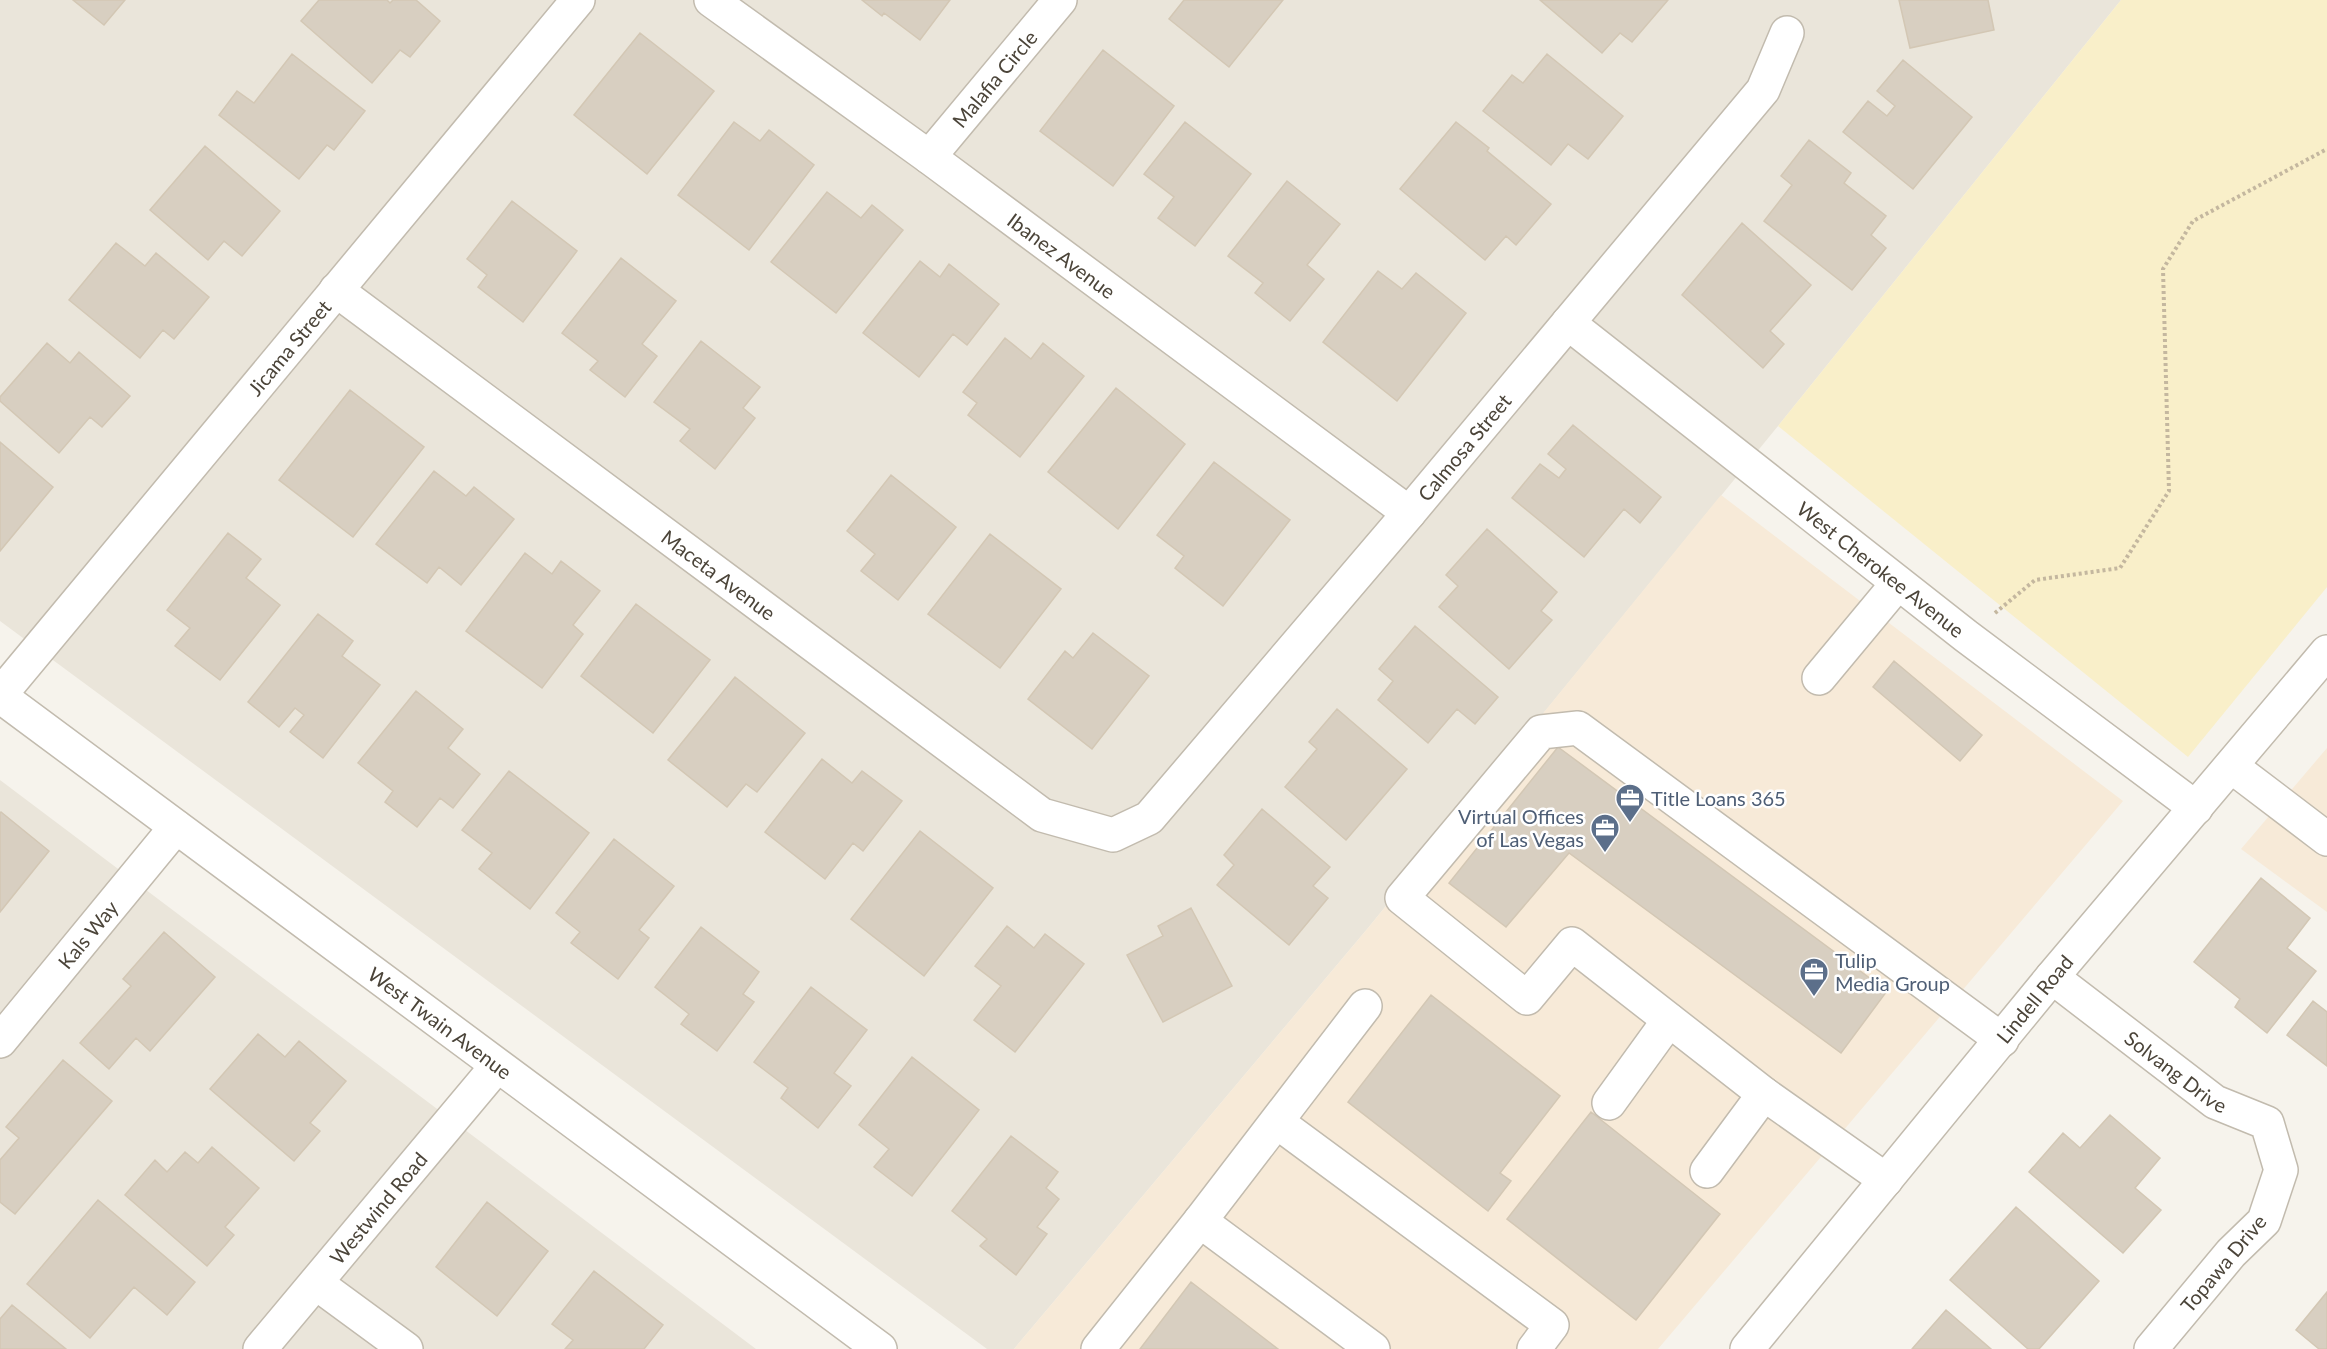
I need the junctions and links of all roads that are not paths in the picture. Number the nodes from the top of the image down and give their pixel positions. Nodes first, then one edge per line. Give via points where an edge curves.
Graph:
1 (578, 0) edge
2 (711, 0) edge
3 (1060, 0) edge
4 (1787, 33) dead end
5 (929, 157) junction
6 (336, 290) junction
7 (1568, 323) junction
8 (1409, 513) junction
9 (1899, 583) junction
10 (2327, 652) edge
11 (1819, 678) dead end
12 (0, 695) edge
13 (2231, 766) junction
14 (2196, 808) junction
15 (177, 827) junction
16 (1113, 835) joint
17 (2327, 839) edge
18 (2052, 977) junction
19 (1365, 1006) dead end
20 (1669, 1020) junction
21 (2002, 1040) junction
22 (0, 1041) edge
23 (497, 1066) junction
24 (1764, 1094) junction
25 (1609, 1103) dead end
26 (1277, 1122) junction
27 (2281, 1170) joint
28 (1707, 1171) dead end
29 (1886, 1180) junction
30 (1200, 1221) junction
31 (316, 1283) junction
32 (260, 1349) edge
33 (406, 1349) edge
34 (880, 1349) edge
35 (1098, 1349) edge
36 (1373, 1349) edge
37 (1534, 1349) edge
38 (1747, 1349) edge
39 (2151, 1349) edge

1 - 6 street, Jicama Street
2 - 5 street, Ibanez Avenue
3 - 5 street, Malafia Circle
4 - 7 street, Calmosa Street via 1763,90
5 - 8 street, Ibanez Avenue
6 - 12 street, Jicama Street
6 - 16 street, Maceta Avenue via 1042,815
7 - 8 street, Calmosa Street
7 - 9 street, West Cherokee Avenue
8 - 16 street, Calmosa Street via 1149,818
9 - 11 street
9 - 14 street, West Cherokee Avenue
10 - 13 street, Lindell Road
12 - 15 street, West Twain Avenue
13 - 14 street, Lindell Road
13 - 17 street
14 - 18 street, Lindell Road
15 - 22 street, Kals Way
15 - 23 street, West Twain Avenue
18 - 21 street, Lindell Road
18 - 27 street, Solvang Drive via 2215,1102 2267,1123
19 - 26 street
20 - 21 street via 1572,944 1527,999 1402,898 1541,732 1578,728
20 - 24 street
20 - 25 street
21 - 29 street, Lindell Road
23 - 31 street, Westwind Road
23 - 34 street, West Twain Avenue
24 - 28 street
24 - 29 street
26 - 30 street
26 - 37 street via 1552,1325
27 - 39 street, Topawa Drive via 2264,1221 2231,1253
29 - 38 street, Lindell Road
30 - 35 street
30 - 36 street
31 - 32 street, Westwind Road
31 - 33 street

